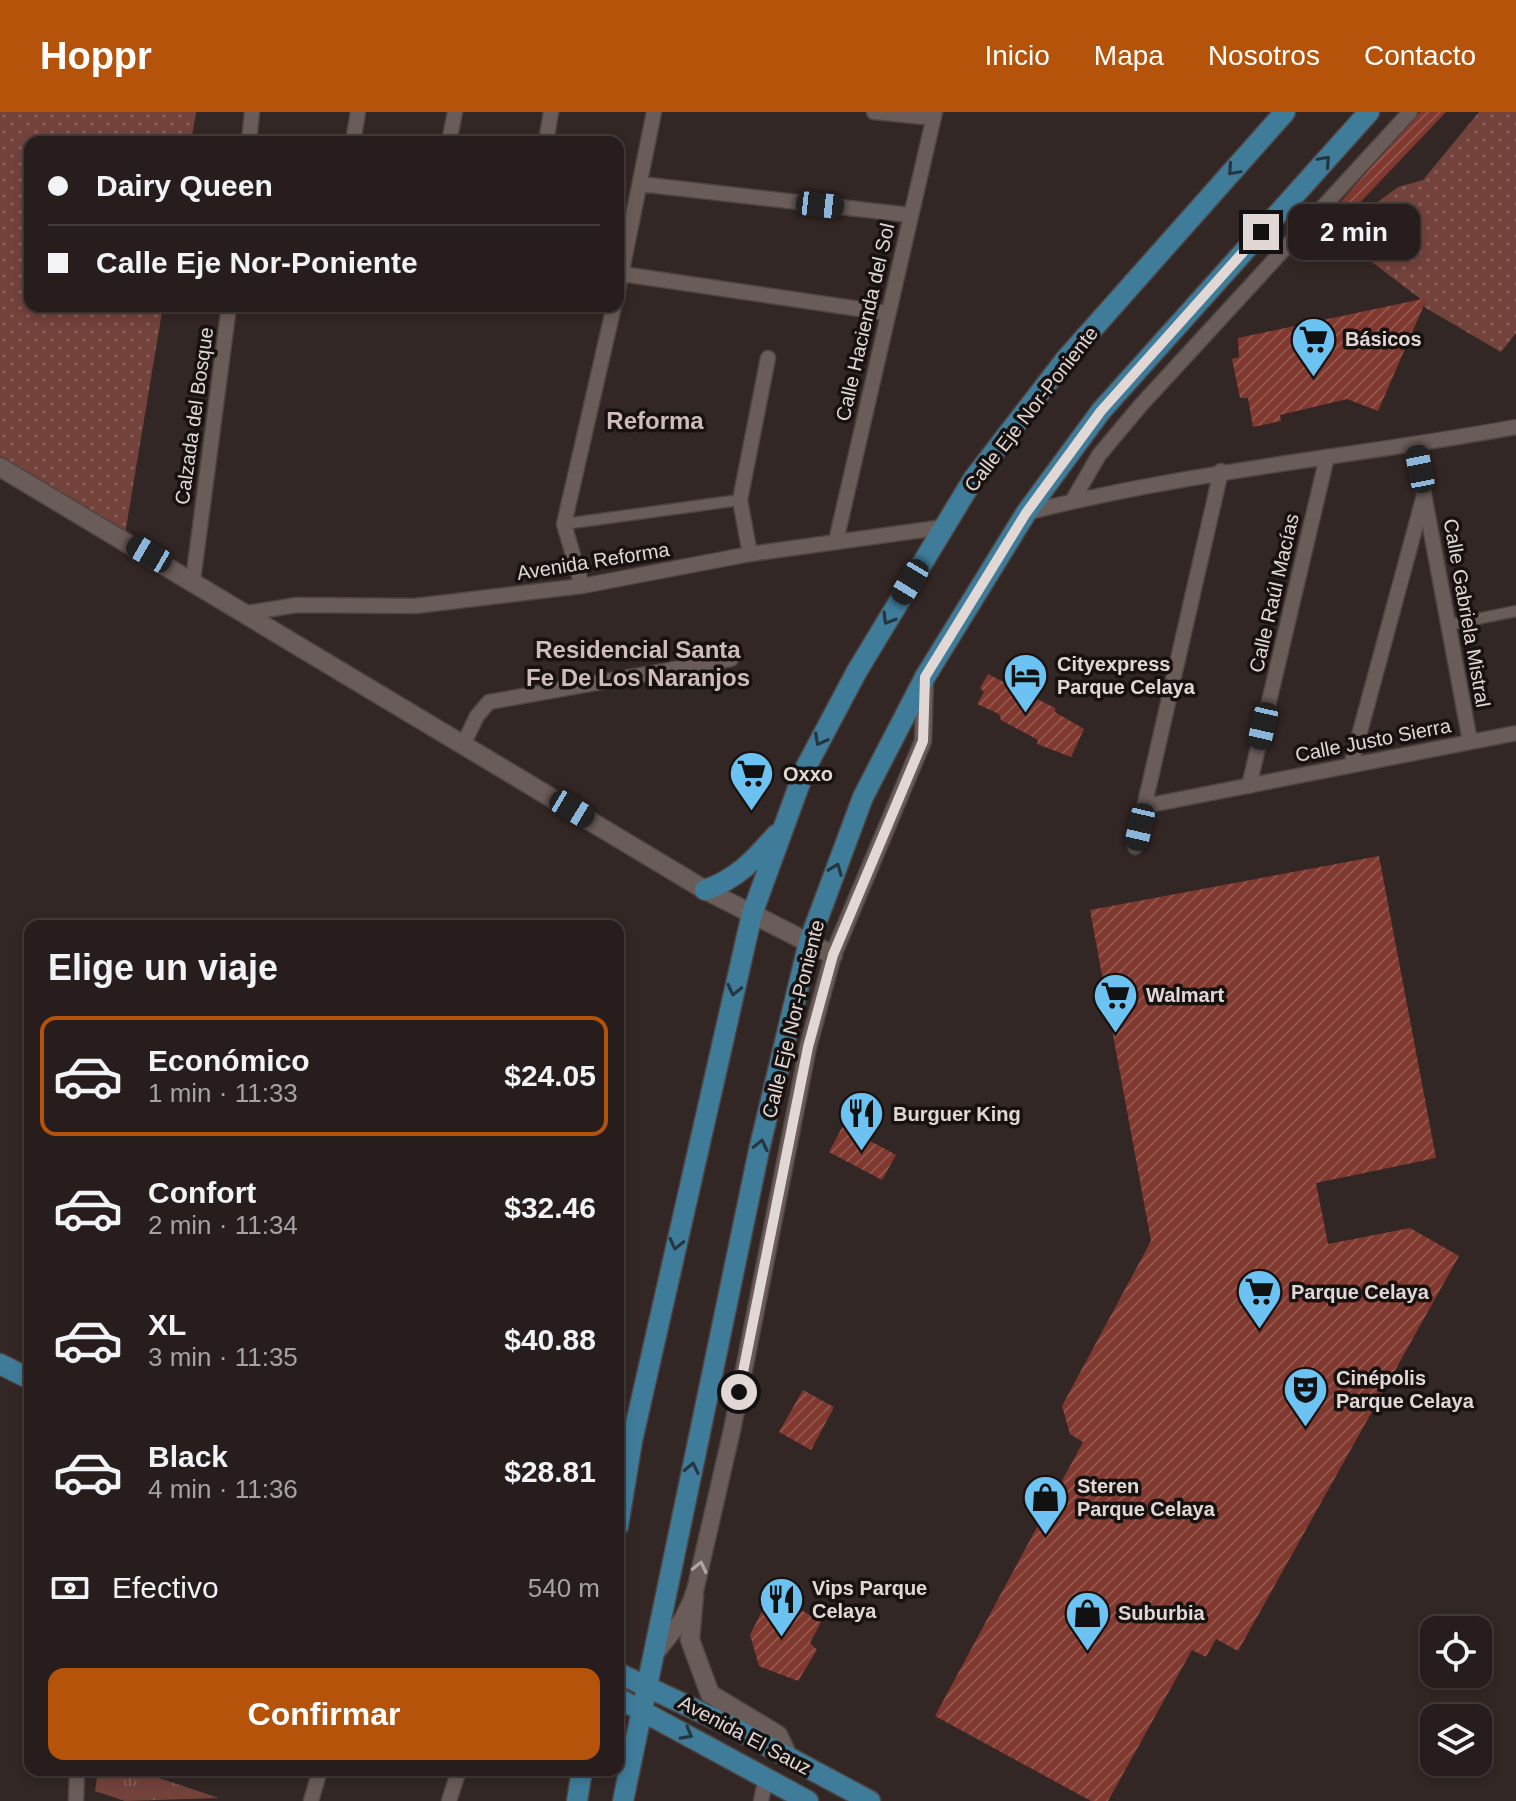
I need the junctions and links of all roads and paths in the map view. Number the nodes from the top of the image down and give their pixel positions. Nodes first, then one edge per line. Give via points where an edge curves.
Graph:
1 (252, 112) edge
2 (358, 112) edge
3 (455, 112) edge
4 (551, 112) edge
5 (654, 112) edge
6 (874, 112) edge
7 (1285, 112) edge
8 (1369, 112) edge
9 (1410, 112) edge
10 (934, 115) edge
11 (250, 136) edge
12 (354, 136) edge
13 (450, 136) edge
14 (547, 136) edge
15 (640, 184) junction
16 (910, 215) junction
17 (624, 264) edge
18 (624, 274) edge
19 (228, 312) edge
20 (613, 312) edge
21 (887, 313) junction
22 (768, 358) dead end
23 (1516, 427) edge
24 (1415, 446) junction
25 (1327, 457) junction
26 (0, 467) edge
27 (1221, 471) junction
28 (1424, 493) junction
29 (740, 500) junction
30 (1073, 500) junction
31 (1026, 513) junction
32 (564, 524) junction
33 (944, 527) junction
34 (836, 541) junction
35 (750, 554) junction
36 (193, 580) junction
37 (582, 586) junction
38 (1516, 611) edge
39 (247, 613) junction
40 (1448, 625) junction
41 (731, 659) dead end
42 (925, 677) junction
43 (1516, 733) edge
44 (1470, 741) junction
45 (463, 745) junction
46 (1351, 765) junction
47 (1249, 786) junction
48 (1145, 806) junction
49 (784, 826) junction
50 (1135, 847) dead end
51 (705, 890) junction
52 (752, 914) junction
53 (809, 942) junction
54 (833, 955) junction
55 (0, 1364) edge
56 (24, 1376) edge
57 (624, 1490) edge
58 (694, 1595) junction
59 (652, 1659) junction
60 (624, 1675) edge
61 (646, 1684) junction
62 (624, 1701) edge
63 (640, 1709) junction
64 (789, 1758) junction
65 (77, 1776) edge
66 (318, 1776) edge
67 (457, 1776) edge
68 (581, 1776) edge
69 (766, 1778) junction
70 (863, 1799) edge
71 (76, 1801) edge
72 (311, 1801) edge
73 (449, 1801) edge
74 (577, 1801) edge
75 (623, 1801) edge
76 (761, 1801) edge
77 (808, 1801) edge

1 - 11 street
2 - 12 street
3 - 13 street
4 - 14 street
5 - 15 street
6 - 10 street
7 -> 33 main road, Calle Eje Nor-Poniente via 1065,360 974,478
31 -> 8 main road, Calle Eje Nor-Poniente via 1101,411
9 - 30 street via 1141,405 1099,455
10 - 16 street, Calle Hacienda del Sol
15 - 16 street
15 - 17 street
16 - 21 street, Calle Hacienda del Sol
18 - 21 street
19 - 36 street, Calzada del Bosque
20 - 32 street
21 - 34 street, Calle Hacienda del Sol
22 - 29 street
23 - 24 street
24 - 25 street
24 - 28 street, Calle Gabriela Mistral
25 - 27 street
25 - 47 street, Calle Raúl Macías
26 - 36 main road
27 - 30 street
27 - 48 street
28 - 40 street, Calle Gabriela Mistral
28 - 46 street
29 - 32 street
29 - 35 street
30 - 31 street
31 - 42 main road, Calle Eje Nor-Poniente
32 - 37 street
33 - 34 street, Avenida Reforma
33 -> 49 main road, Calle Eje Nor-Poniente via 849,685 805,769
34 - 35 street, Avenida Reforma
35 - 37 street, Avenida Reforma
36 - 39 main road
37 - 39 street, Avenida Reforma via 415,606 297,605
38 - 40 street
39 - 45 main road
40 - 44 street, Calle Gabriela Mistral
41 - 45 street via 489,702
53 -> 42 main road, Calle Eje Nor-Poniente via 863,797
42 - 54 street via 923,741
43 - 44 street, Calle Justo Sierra
44 - 46 street, Calle Justo Sierra
45 - 51 main road
46 - 47 street, Calle Justo Sierra
47 - 48 street, Calle Justo Sierra
48 - 50 street
49 - 51 main road via 746,869
49 - 52 main road, Calle Eje Nor-Poniente
51 - 52 main road
52 - 53 main road
52 -> 57 main road, Calle Eje Nor-Poniente
53 - 54 main road
59 -> 53 main road, Calle Eje Nor-Poniente via 759,1150
58 -> 54 street via 808,1047
55 - 56 main road
58 - 59 street
58 - 64 main road via 690,1640 710,1694 778,1735
59 - 61 main road, Calle Eje Nor-Poniente
60 - 61 main road, Avenida El Sauz
61 - 63 main road, Calle Eje Nor-Poniente
61 - 64 main road, Avenida El Sauz
62 - 63 main road, Avenida El Sauz
63 -> 69 main road, Avenida El Sauz
63 - 75 main road, Calle Eje Nor-Poniente
64 - 70 main road, Avenida El Sauz
65 - 71 street
66 - 72 street
67 - 73 street
68 - 74 main road
69 - 76 street
69 - 77 main road, Avenida El Sauz

